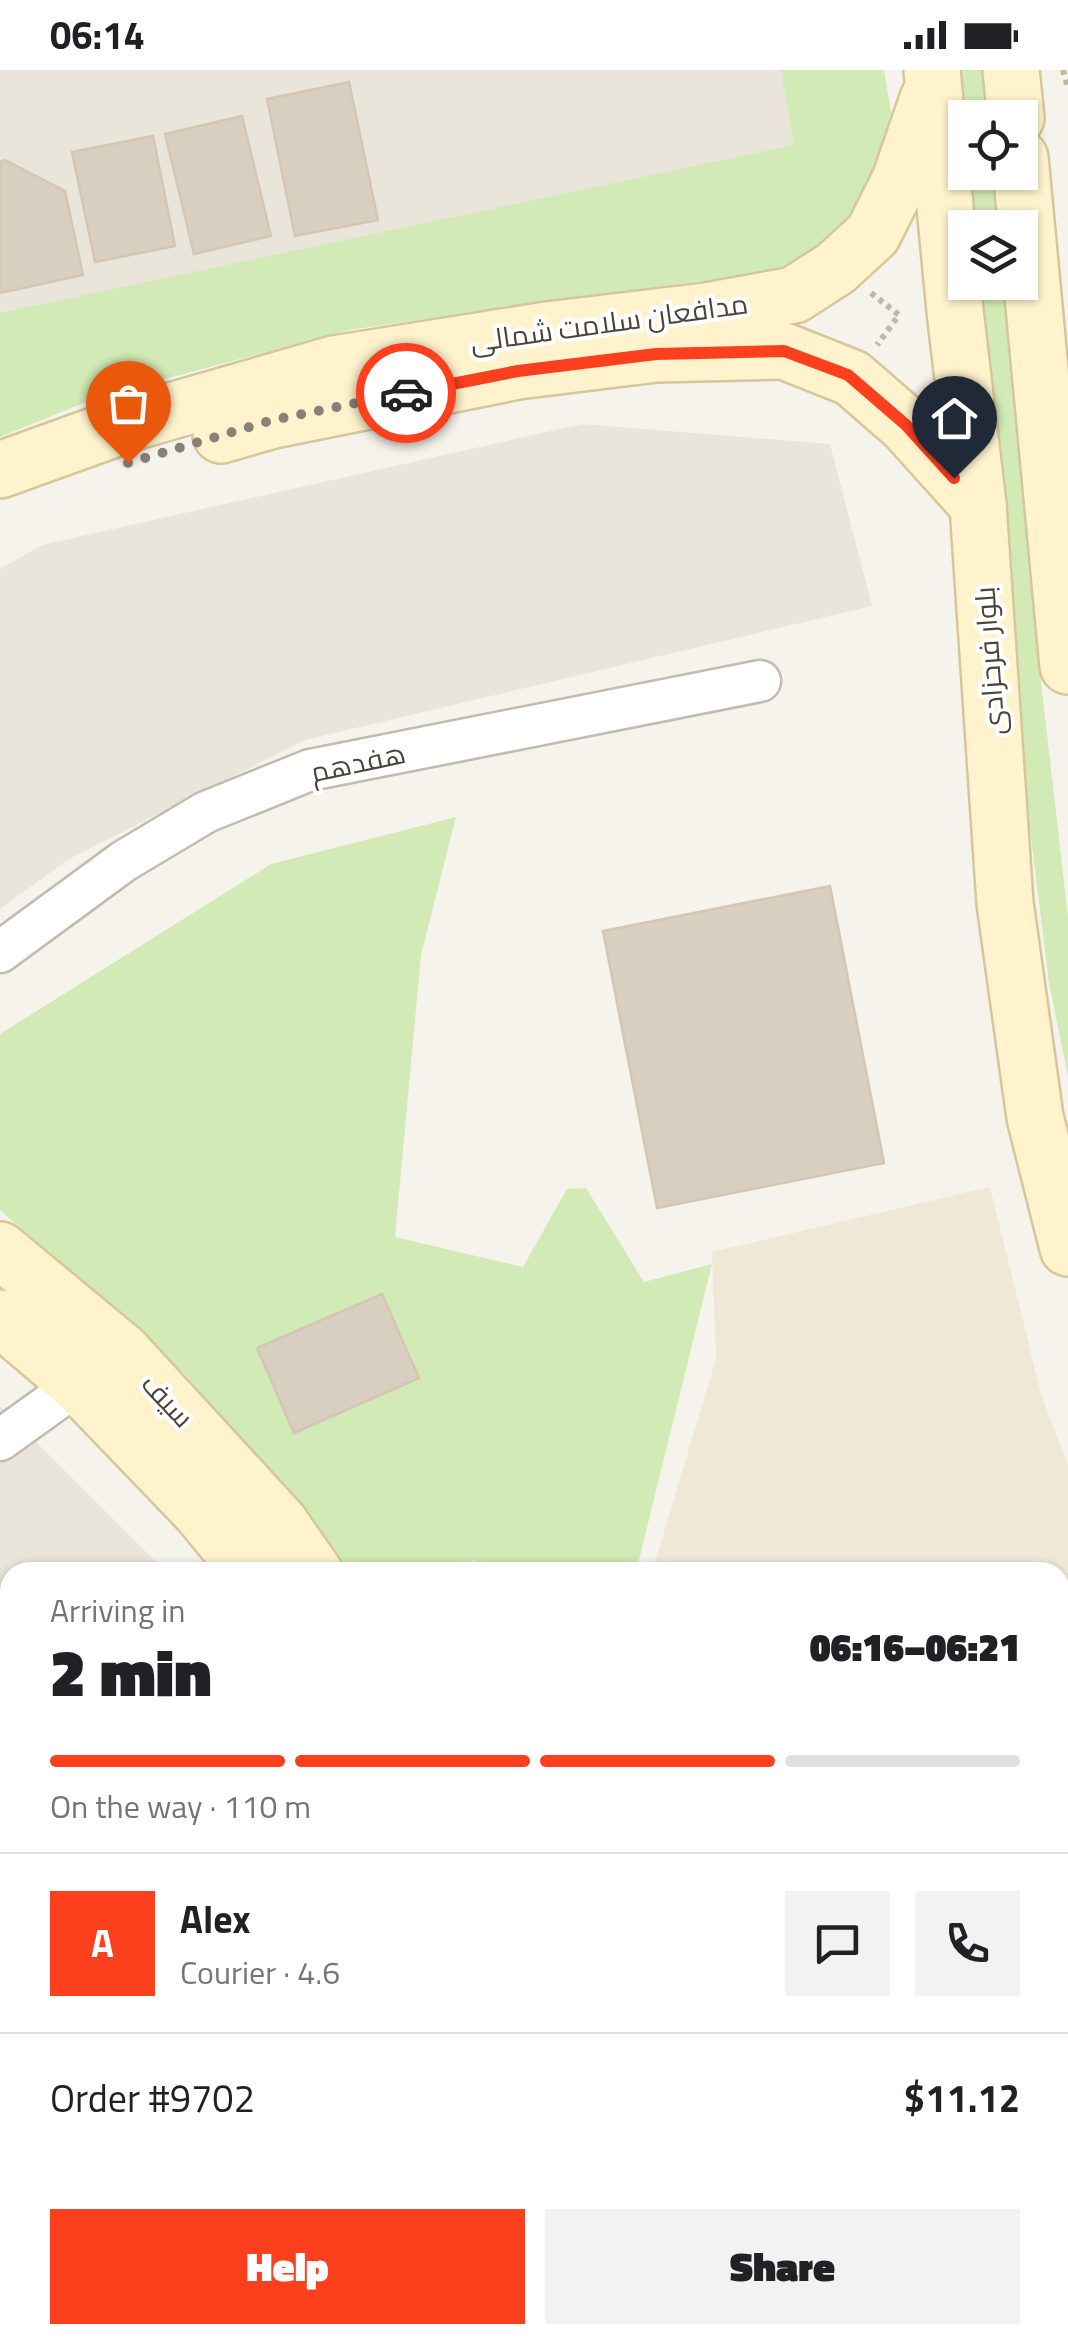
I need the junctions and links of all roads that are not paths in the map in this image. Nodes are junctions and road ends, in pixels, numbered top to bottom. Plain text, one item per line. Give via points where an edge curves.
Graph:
1 (1012, 70) edge
2 (933, 77) edge
3 (1014, 100) edge
4 (1028, 190) edge
5 (1050, 272) edge
6 (0, 470) edge
7 (978, 505) junction
8 (0, 509) edge
9 (1068, 666) edge
10 (760, 681) dead end
11 (0, 952) edge
12 (1068, 1248) edge
13 (0, 1250) edge
14 (0, 1318) edge
15 (123, 1352) junction
16 (78, 1384) junction
17 (0, 1440) edge
18 (242, 1562) edge
19 (307, 1562) edge

1 - 3 street
2 - 6 street, مدافعان سلامت شمالی via 900,180 873,234 794,295 334,364 134,422
2 - 7 street, بلوار فرحزادی
4 - 5 street
5 - 9 street
7 - 8 street, مدافعان سلامت شمالی via 906,425 848,375 784,351 728,350 518,371 273,420
7 - 12 street, بلوار فرحزادی via 1006,904 1036,1117
10 - 11 street, هفدهم via 310,770 206,812 124,860
13 - 15 street, سیف
14 - 16 street, سیف
15 - 16 street
15 - 19 street, سیف via 280,1523
16 - 17 street
16 - 18 street, سیف

